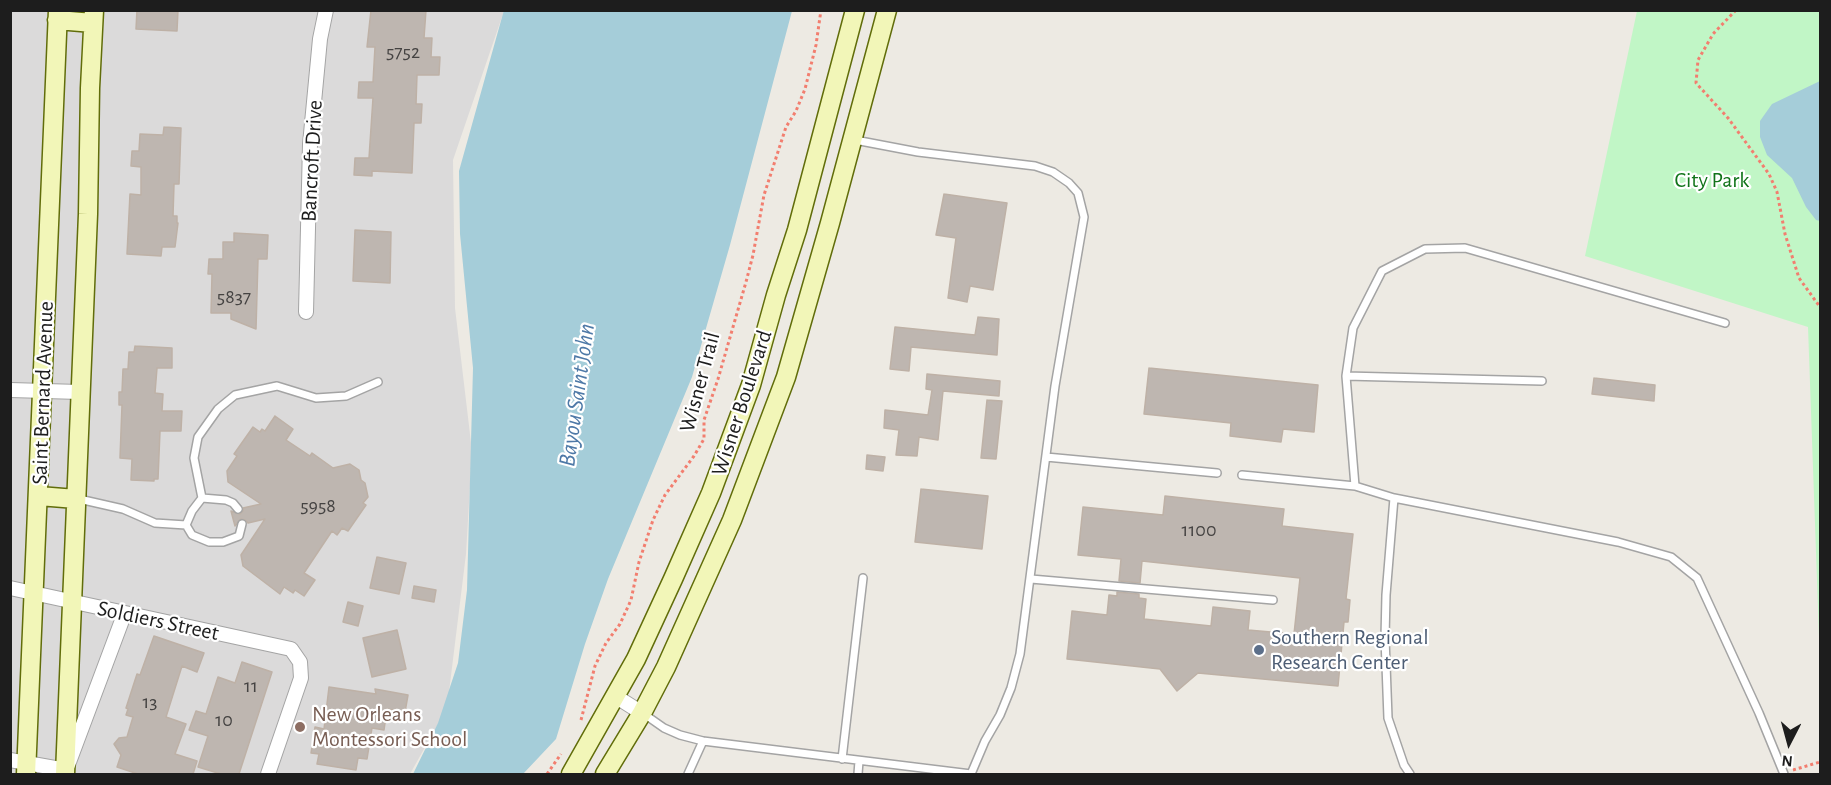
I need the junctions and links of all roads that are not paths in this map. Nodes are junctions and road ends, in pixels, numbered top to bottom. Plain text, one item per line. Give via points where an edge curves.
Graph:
1 (326, 10) edge
2 (855, 10) edge
3 (887, 10) edge
4 (57, 15) edge
5 (94, 17) edge
6 (852, 139) junction
7 (306, 312) dead end
8 (1725, 323) dead end
9 (1346, 376) junction
10 (1542, 381) dead end
11 (378, 382) dead end
12 (10, 390) edge
13 (44, 390) junction
14 (80, 392) junction
15 (1046, 457) junction
16 (1217, 473) dead end
17 (1242, 475) dead end
18 (1355, 486) junction
19 (39, 496) junction
20 (202, 498) junction
21 (1394, 498) junction
22 (76, 499) junction
23 (238, 509) dead end
24 (242, 524) dead end
25 (186, 525) junction
26 (863, 578) dead end
27 (1031, 579) junction
28 (10, 588) edge
29 (35, 594) junction
30 (1273, 600) dead end
31 (73, 602) junction
32 (124, 615) junction
33 (615, 696) junction
34 (642, 712) junction
35 (703, 741) junction
36 (842, 759) junction
37 (859, 761) junction
38 (21, 766) edge
39 (65, 772) edge
40 (268, 774) edge
41 (572, 774) edge
42 (605, 774) edge
43 (688, 774) edge
44 (858, 774) edge
45 (971, 774) edge
46 (1410, 774) edge
47 (1783, 774) edge

1 - 7 street, Bancroft Drive via 310,144
2 - 33 street, Wisner Boulevard via 752,385 711,493
3 - 6 street, Wisner Boulevard
4 - 5 street
4 - 13 street, Saint Bernard Avenue
5 - 14 street, Saint Bernard Avenue
6 - 15 lane via 918,152 1035,166 1053,172 1078,193 1084,217
6 - 34 street, Wisner Boulevard via 782,388 732,520
8 - 9 lane via 1465,248 1425,249 1382,271 1353,327
9 - 10 lane
9 - 18 lane
11 - 20 lane via 346,396 316,398 277,386 235,395 218,409 198,437 194,458
12 - 13 street
13 - 14 street
13 - 19 street, Saint Bernard Avenue
14 - 22 street, Saint Bernard Avenue
15 - 16 lane
15 - 27 lane
17 - 18 lane
18 - 21 lane
19 - 22 street
19 - 29 street, Saint Bernard Avenue
20 - 23 lane via 226,500
20 - 25 lane
21 - 46 lane via 1385,638 1389,718
21 - 47 lane via 1671,556 1697,578
22 - 25 lane via 123,509 154,524
22 - 31 street, Saint Bernard Avenue
24 - 25 lane via 239,536 223,542 192,536
26 - 36 lane
27 - 30 lane
27 - 45 lane via 1011,688
28 - 29 street, Soldiers Street
29 - 31 street, Soldiers Street
29 - 38 street, Saint Bernard Avenue
31 - 32 street, Soldiers Street
31 - 39 street, Saint Bernard Avenue
32 - 39 street
32 - 40 street, Soldiers Street via 291,649 300,662 301,678
33 - 34 street
33 - 41 street, Wisner Boulevard
34 - 35 lane via 664,728
34 - 42 street, Wisner Boulevard
35 - 36 lane
35 - 43 lane
36 - 37 lane
37 - 44 lane
37 - 45 lane
38 - 39 street

